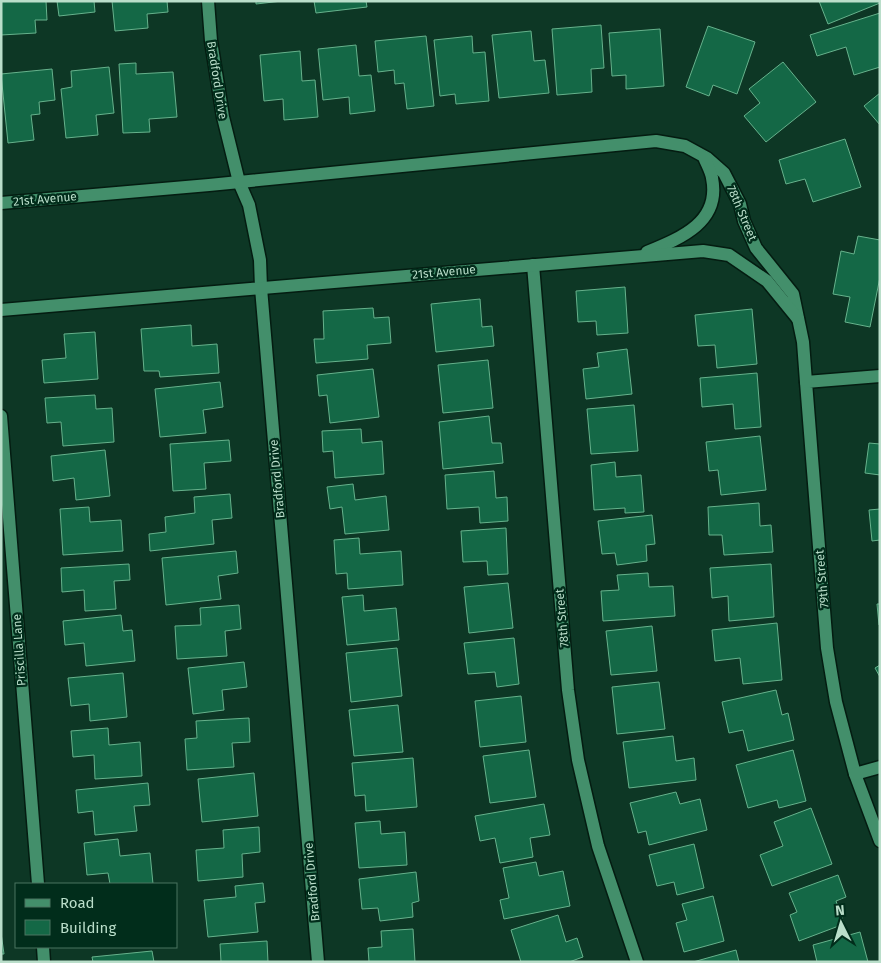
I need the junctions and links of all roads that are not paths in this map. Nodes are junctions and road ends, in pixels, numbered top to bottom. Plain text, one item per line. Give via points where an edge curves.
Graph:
1 (208, 1) edge
2 (626, 144) joint
3 (704, 156) junction
4 (239, 182) junction
5 (1, 203) edge
6 (636, 257) junction
7 (533, 265) junction
8 (261, 288) junction
9 (1, 310) edge
10 (798, 319) junction
11 (880, 376) edge
12 (806, 382) junction
13 (1, 416) edge
14 (880, 767) edge
15 (855, 774) junction
16 (880, 841) edge
17 (38, 883) edge
18 (42, 948) edge
19 (44, 962) edge
20 (318, 962) edge
21 (637, 962) edge

1 - 4 street, Bradford Drive via 210,40 223,117
2 - 3 street, 78th Street via 656,141 685,146
2 - 4 street, 21st Avenue
3 - 6 street via 712,178 713,200 706,218 674,241
3 - 10 street, 78th Street via 724,173 740,204 756,248 792,294
4 - 5 street, 21st Avenue
4 - 8 street, Bradford Drive via 249,205 259,252
6 - 7 street, 21st Avenue
6 - 10 street, 21st Avenue via 703,251 730,255 767,281
7 - 8 street, 21st Avenue
7 - 21 street, 78th Street via 568,690 578,760 598,846
8 - 9 street, 21st Avenue
8 - 20 street, Bradford Drive
10 - 12 street, 21st Avenue
11 - 12 street
12 - 15 street, 79th Street via 827,648 836,702
13 - 17 street, Priscilla Lane
14 - 15 street
15 - 16 street, 79th Street
18 - 19 street

